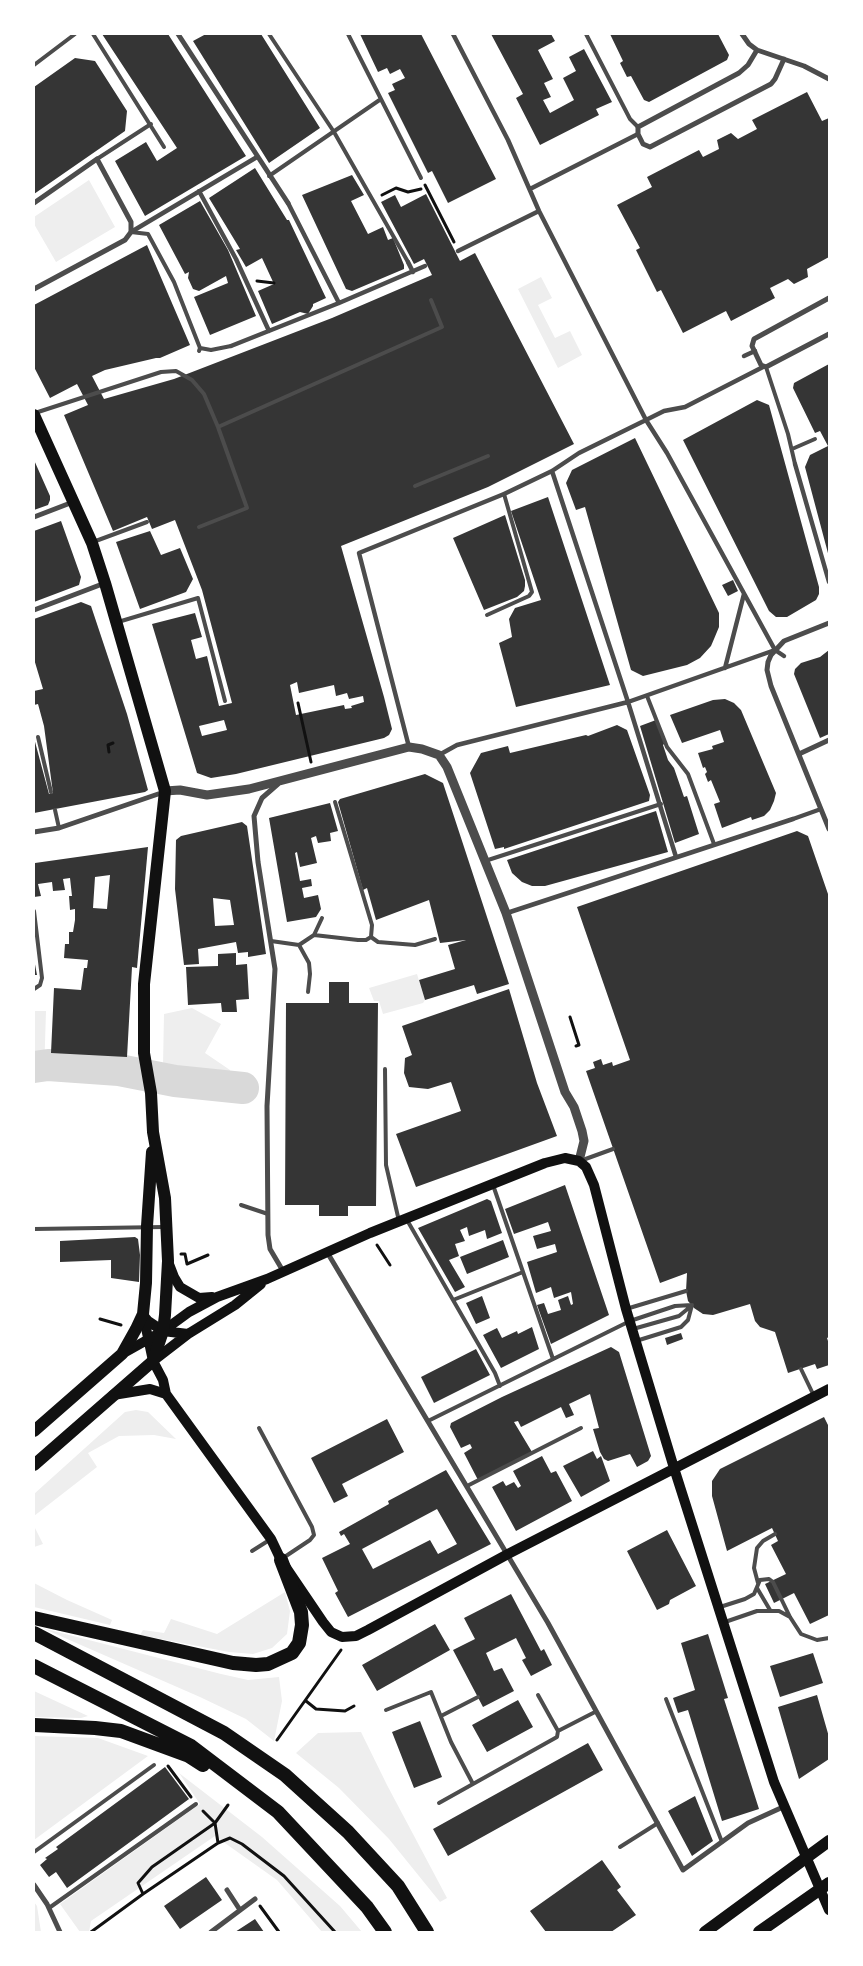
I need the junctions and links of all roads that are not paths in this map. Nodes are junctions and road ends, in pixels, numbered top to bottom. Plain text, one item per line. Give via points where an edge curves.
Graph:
1 (75, 34) edge
2 (93, 34) edge
3 (180, 34) edge
4 (269, 34) edge
5 (348, 34) edge
6 (453, 34) edge
7 (586, 34) edge
8 (742, 34) edge
9 (757, 50) junction
10 (784, 59) junction
11 (34, 64) edge
12 (829, 79) edge
13 (381, 99) junction
14 (151, 124) junction
15 (638, 127) junction
16 (334, 132) junction
17 (638, 134) junction
18 (164, 147) dead end
19 (256, 156) junction
20 (97, 159) junction
21 (269, 176) junction
22 (421, 178) road end
23 (530, 189) junction
24 (199, 191) junction
25 (34, 203) edge
26 (288, 203) joint
27 (539, 211) junction
28 (131, 232) junction
29 (458, 250) road end
30 (408, 262) joint
31 (425, 266) dead end
32 (413, 272) junction
33 (34, 289) edge
34 (829, 298) edge
35 (431, 300) dead end
36 (339, 303) junction
37 (269, 331) junction
38 (829, 334) edge
39 (231, 346) joint
40 (755, 351) junction
41 (744, 356) dead end
42 (764, 367) junction
43 (34, 414) edge
44 (646, 420) junction
45 (218, 427) junction
46 (815, 439) dead end
47 (792, 449) junction
48 (488, 456) dead end
49 (796, 464) joint
50 (552, 470) junction
51 (416, 486) dead end
52 (504, 494) junction
53 (74, 502) junction
54 (34, 517) edge
55 (147, 522) dead end
56 (199, 527) dead end
57 (92, 543) junction
58 (829, 582) edge
59 (105, 583) junction
60 (744, 594) junction
61 (34, 610) edge
62 (487, 615) dead end
63 (118, 622) junction
64 (829, 623) edge
65 (773, 652) junction
66 (784, 656) dead end
67 (725, 668) junction
68 (647, 696) junction
69 (225, 701) dead end
70 (628, 702) junction
71 (38, 737) dead end
72 (829, 740) edge
73 (409, 747) junction
74 (799, 754) junction
75 (439, 755) junction
76 (282, 780) junction
77 (51, 792) dead end
78 (165, 792) junction
79 (335, 802) dead end
80 (661, 804) junction
81 (821, 809) junction
82 (55, 810) dead end
83 (793, 819) joint
84 (59, 828) junction
85 (829, 829) edge
86 (34, 832) edge
87 (714, 844) junction
88 (676, 857) junction
89 (485, 861) junction
90 (34, 911) edge
91 (506, 913) junction
92 (322, 918) dead end
93 (314, 935) junction
94 (371, 937) junction
95 (435, 939) dead end
96 (271, 941) junction
97 (299, 945) junction
98 (34, 989) edge
99 (308, 992) dead end
100 (386, 1069) dead end
101 (153, 1132) junction
102 (613, 1148) dead end
103 (579, 1161) junction
104 (492, 1183) junction
105 (241, 1205) dead end
106 (268, 1214) junction
107 (402, 1220) junction
108 (147, 1226) junction
109 (167, 1226) junction
110 (34, 1229) edge
111 (326, 1251) junction
112 (168, 1261) junction
113 (283, 1272) junction
114 (523, 1272) junction
115 (267, 1279) junction
116 (686, 1292) dead end
117 (217, 1297) junction
118 (453, 1300) junction
119 (692, 1305) junction
120 (626, 1309) junction
121 (143, 1314) junction
122 (631, 1325) junction
123 (163, 1330) junction
124 (188, 1334) junction
125 (148, 1340) junction
126 (636, 1340) junction
127 (122, 1354) junction
128 (553, 1359) junction
129 (153, 1361) junction
130 (801, 1369) dead end
131 (500, 1386) junction
132 (829, 1389) edge
133 (166, 1394) junction
134 (112, 1395) junction
135 (814, 1396) junction
136 (428, 1421) junction
137 (259, 1428) dead end
138 (581, 1428) dead end
139 (34, 1431) edge
140 (60, 1442) junction
141 (34, 1456) edge
142 (34, 1465) edge
143 (674, 1468) junction
144 (467, 1486) junction
145 (775, 1534) dead end
146 (271, 1540) junction
147 (252, 1551) dead end
148 (508, 1554) junction
149 (281, 1560) junction
150 (758, 1585) junction
151 (718, 1608) junction
152 (770, 1610) junction
153 (790, 1617) junction
154 (34, 1618) edge
155 (722, 1623) junction
156 (34, 1633) edge
157 (829, 1638) edge
158 (34, 1666) edge
159 (538, 1695) dead end
160 (478, 1697) dead end
161 (666, 1699) dead end
162 (386, 1710) dead end
163 (596, 1712) junction
164 (441, 1716) junction
165 (34, 1725) edge
166 (558, 1731) junction
167 (154, 1765) road end
168 (473, 1784) junction
169 (439, 1803) dead end
170 (196, 1804) road end
171 (784, 1807) junction
172 (278, 1812) junction
173 (658, 1823) junction
174 (829, 1841) edge
175 (722, 1842) junction
176 (620, 1847) dead end
177 (34, 1852) edge
178 (806, 1858) junction
179 (34, 1885) edge
180 (398, 1886) junction
181 (825, 1886) edge
182 (227, 1890) dead end
183 (255, 1899) road end
184 (49, 1908) junction
185 (240, 1910) junction
186 (829, 1910) edge
187 (60, 1932) edge
188 (211, 1932) edge
189 (385, 1932) edge
190 (427, 1932) edge
191 (438, 1932) edge
192 (705, 1932) edge
193 (759, 1932) edge

1 - 11 lane
2 - 14 lane
3 - 19 street
4 - 16 lane
5 - 13 lane
6 - 23 street
7 - 15 lane via 630,119
8 - 9 street
9 - 10 street
9 - 15 street via 739,73
10 - 12 street
10 - 17 street via 770,84 650,147 643,144
13 - 16 lane
13 - 22 lane
14 - 18 lane
14 - 20 lane
15 - 17 street
16 - 21 lane
16 - 30 lane
17 - 23 street
19 - 21 street
19 - 24 street
20 - 25 street
20 - 28 street via 131,222
21 - 26 street
23 - 27 street
24 - 28 street
24 - 37 street via 236,258
26 - 36 street
27 - 29 street
27 - 44 street
28 - 33 street via 125,240
28 - 39 lane via 148,234 174,282 200,349
30 - 32 street
31 - 32 street
32 - 36 street
34 - 40 street via 754,339 752,346
35 - 45 lane via 442,327
36 - 37 street
37 - 39 street
38 - 42 street
40 - 41 street
40 - 42 street
42 - 44 street via 685,407 664,411
42 - 47 lane
43 - 45 lane via 161,372 176,371 192,380 204,394
43 - 53 main road
44 - 50 street
44 - 60 street
45 - 56 lane via 247,508
46 - 47 lane
47 - 49 lane
48 - 51 lane
49 - 58 street
50 - 52 street
50 - 70 street
52 - 62 lane via 532,592
52 - 73 street via 358,554
53 - 54 street
53 - 57 main road
55 - 57 lane
57 - 59 main road
59 - 61 street
59 - 63 main road
60 - 65 street
60 - 67 street
63 - 69 lane via 198,598
63 - 78 main road
64 - 65 street via 789,638
65 - 66 street
65 - 67 street
65 - 74 street via 768,662 768,678
67 - 68 street
68 - 70 street
68 - 87 lane via 668,746 688,774
70 - 75 street via 457,745
70 - 80 street
71 - 77 lane
72 - 74 street
73 - 75 street
73 - 76 street
74 - 81 street
75 - 89 street via 447,767
76 - 78 street via 207,795 180,790
76 - 96 street via 262,798 254,816
78 - 84 street
78 - 101 main road via 144,984 144,1053
79 - 94 lane via 372,925
80 - 88 street
80 - 89 lane
81 - 83 lane
81 - 85 street
82 - 84 lane
83 - 87 street
84 - 86 street
87 - 88 street
88 - 91 street
89 - 91 street
90 - 98 lane via 42,978
91 - 103 street via 565,1092 582,1131 584,1141
92 - 93 lane
93 - 94 lane via 358,940
93 - 97 lane
94 - 95 lane via 378,942 415,945
96 - 97 lane
96 - 106 street via 275,969 267,1106
97 - 99 lane via 308,963
100 - 107 lane via 386,1165
101 - 108 main road
101 - 109 main road
102 - 103 lane
103 - 104 main road via 572,1158 555,1160
103 - 120 main road via 586,1167 594,1185
104 - 107 main road
104 - 114 lane
105 - 106 lane
106 - 113 street via 270,1249
107 - 111 main road
107 - 118 lane
108 - 109 lane
108 - 110 lane
108 - 121 main road via 148,1260
109 - 112 main road
111 - 113 main road
111 - 136 street
112 - 117 main road via 180,1287 199,1298
112 - 123 main road
113 - 115 main road
114 - 118 lane
114 - 128 lane
115 - 117 main road
115 - 124 main road via 235,1305
116 - 120 lane
117 - 123 main road
118 - 131 lane
119 - 122 lane via 675,1306
119 - 122 lane via 679,1316
119 - 126 lane via 688,1320 681,1327
120 - 122 main road
121 - 123 main road
121 - 125 main road
121 - 127 main road
122 - 126 main road
122 - 128 lane
123 - 124 main road
123 - 125 main road
123 - 129 main road
124 - 129 main road
125 - 127 main road
125 - 129 main road
126 - 143 main road
127 - 139 main road
128 - 131 lane
129 - 133 main road
129 - 134 main road
130 - 135 lane
131 - 136 lane
132 - 135 main road
133 - 134 main road via 150,1389
133 - 146 main road
134 - 140 main road
135 - 143 main road
136 - 144 street
137 - 149 lane via 314,1535
138 - 144 lane
140 - 141 lane
140 - 142 main road
143 - 148 main road
143 - 151 main road
144 - 148 street
145 - 150 lane via 763,1540 757,1548 754,1568
146 - 147 lane
146 - 149 main road
148 - 149 main road via 349,1637 331,1632
148 - 163 street
149 - 154 highway via 301,1612 302,1625 299,1643 292,1653 268,1664 233,1663
150 - 151 lane via 754,1594
150 - 152 lane
150 - 153 lane via 764,1579 773,1582
151 - 155 main road
152 - 153 lane
152 - 155 lane
153 - 157 lane via 801,1634 817,1640
155 - 171 main road
156 - 180 highway via 224,1734 286,1775 348,1832
158 - 172 highway via 191,1746
159 - 166 lane
160 - 164 lane
161 - 175 lane
162 - 164 lane via 431,1692
163 - 166 lane
163 - 173 street
164 - 168 lane
165 - 172 highway via 121,1731 149,1740 189,1756
166 - 168 lane via 556,1737
167 - 177 lane
168 - 169 lane
170 - 184 lane
171 - 175 street via 748,1824
171 - 178 main road
172 - 189 highway via 367,1907
173 - 175 street via 683,1870
173 - 176 lane
174 - 178 main road
178 - 181 main road
178 - 192 main road
179 - 184 street
180 - 190 highway
180 - 191 highway
181 - 186 main road
181 - 193 main road
182 - 185 street
183 - 185 street
184 - 187 street
185 - 188 street

